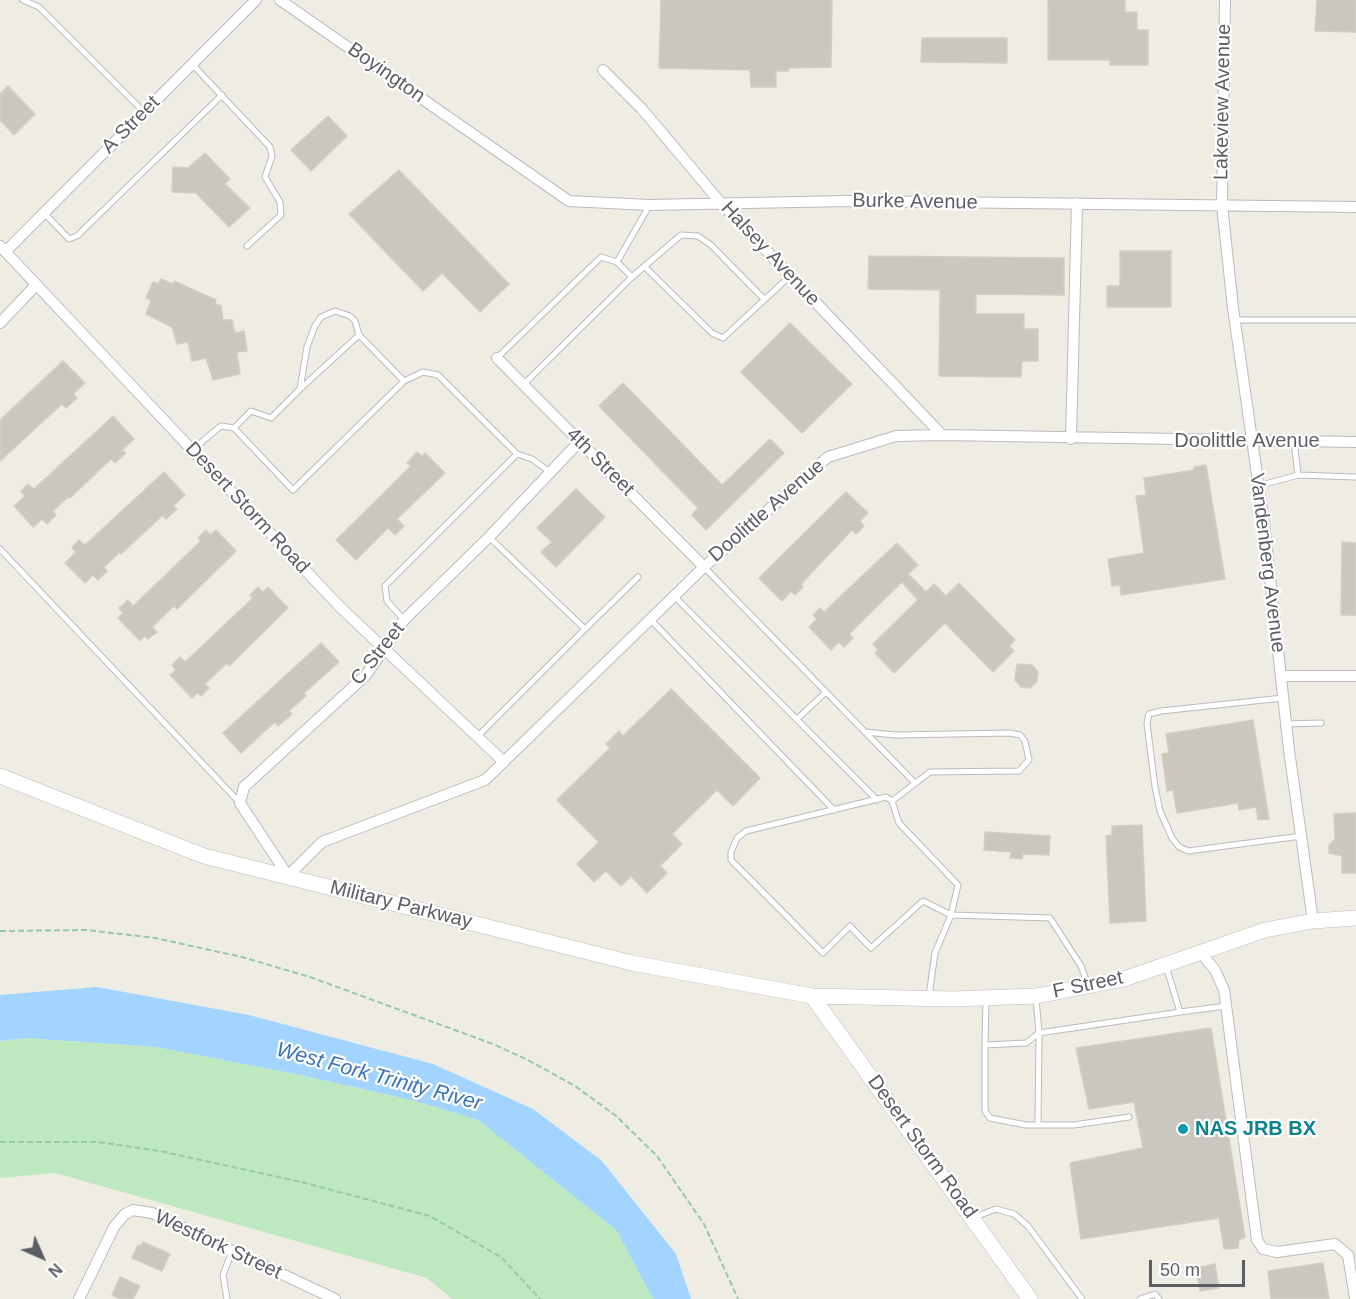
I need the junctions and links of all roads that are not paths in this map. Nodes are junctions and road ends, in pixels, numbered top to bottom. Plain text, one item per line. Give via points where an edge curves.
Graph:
1 (23, 0) edge
2 (256, 0) edge
3 (280, 0) edge
4 (1225, 0) edge
5 (192, 64) junction
6 (603, 70) dead end
7 (222, 95) junction
8 (143, 111) junction
9 (492, 147) joint
10 (720, 202) junction
11 (1077, 203) junction
12 (649, 205) junction
13 (1222, 205) junction
14 (1356, 207) edge
15 (44, 213) junction
16 (247, 246) dead end
17 (3, 248) edge
18 (617, 262) junction
19 (645, 267) junction
20 (790, 276) junction
21 (632, 277) junction
22 (36, 285) junction
23 (764, 299) junction
24 (1234, 320) junction
25 (1356, 320) edge
26 (0, 323) edge
27 (358, 335) junction
28 (497, 358) joint
29 (404, 381) junction
30 (523, 385) junction
31 (300, 389) junction
32 (234, 428) junction
33 (942, 435) junction
34 (1071, 439) junction
35 (580, 441) junction
36 (1251, 441) junction
37 (1294, 441) junction
38 (1356, 442) edge
39 (192, 450) junction
40 (517, 454) junction
41 (550, 472) junction
42 (1298, 475) junction
43 (1356, 477) edge
44 (1258, 486) junction
45 (489, 537) junction
46 (0, 549) edge
47 (704, 567) junction
48 (638, 577) dead end
49 (674, 596) junction
50 (650, 619) junction
51 (404, 620) junction
52 (585, 629) junction
53 (382, 649) junction
54 (1281, 676) junction
55 (1356, 676) edge
56 (826, 692) junction
57 (1284, 698) junction
58 (797, 719) junction
59 (1321, 723) dead end
60 (1286, 724) junction
61 (865, 732) junction
62 (477, 737) junction
63 (504, 762) junction
64 (0, 776) edge
65 (915, 783) junction
66 (877, 800) junction
67 (892, 801) junction
68 (240, 803) junction
69 (834, 810) junction
70 (1301, 836) junction
71 (288, 876) junction
72 (951, 915) junction
73 (1356, 918) edge
74 (1313, 921) junction
75 (1201, 953) junction
76 (1165, 964) junction
77 (1089, 986) junction
78 (812, 996) junction
79 (1036, 996) junction
80 (928, 998) junction
81 (986, 998) junction
82 (1226, 1006) junction
83 (1180, 1012) junction
84 (1039, 1032) junction
85 (986, 1045) junction
86 (1129, 1117) dead end
87 (1038, 1125) junction
88 (973, 1218) junction
89 (232, 1251) junction
90 (1157, 1297) edge
91 (79, 1299) edge
92 (227, 1299) edge
93 (335, 1299) edge
94 (1030, 1299) edge
95 (1082, 1299) edge
96 (1140, 1299) edge
97 (1355, 1299) edge

1 - 8 lane via 39,8
2 - 5 street, A Street
3 - 9 street, Boyington
4 - 13 street, Lakeview Avenue
5 - 7 lane
5 - 8 street, A Street
6 - 10 street, Halsey Avenue via 642,109
7 - 15 lane via 77,236 69,239
7 - 16 lane via 270,147 272,156 265,177 280,202 281,215
8 - 15 street, A Street
9 - 12 street, Burke Avenue via 569,201
10 - 11 street, Burke Avenue
10 - 12 street, Burke Avenue
10 - 20 street, Halsey Avenue
11 - 13 street, Burke Avenue
11 - 34 street
12 - 18 lane
13 - 14 street, Burke Avenue
13 - 24 street, Vandenberg Avenue
15 - 17 street, A Street
17 - 22 street, Desert Storm Road
18 - 21 lane
18 - 28 lane via 601,257
19 - 21 lane
19 - 23 lane via 681,235 698,236
19 - 23 lane via 712,333 723,338
20 - 23 lane
20 - 33 street, Halsey Avenue
21 - 30 lane
22 - 26 street
22 - 39 street, Desert Storm Road
24 - 25 lane
24 - 36 street, Vandenberg Avenue
27 - 29 lane
27 - 31 lane
27 - 31 lane via 359,328 350,316 335,311 321,317 307,347
28 - 30 street, 4th Street
29 - 32 lane via 293,490
29 - 40 lane via 423,372 438,375
30 - 35 street, 4th Street
31 - 32 lane via 271,418 251,411
32 - 39 lane via 221,426
33 - 34 street, Doolittle Avenue
33 - 47 street, Doolittle Avenue via 896,436 828,457
34 - 36 street, Doolittle Avenue
35 - 41 street, C Street
35 - 47 street, 4th Street
36 - 37 street, Doolittle Avenue
36 - 44 street, Vandenberg Avenue
37 - 38 street, Doolittle Avenue
37 - 42 lane
39 - 53 street, Desert Storm Road
40 - 41 lane
40 - 51 lane via 385,586 387,601
41 - 45 street, C Street
42 - 43 lane
42 - 44 lane
44 - 54 street, Vandenberg Avenue
45 - 51 street, C Street
45 - 52 lane
46 - 68 lane
47 - 49 street, Doolittle Avenue
47 - 56 lane
48 - 52 lane
49 - 50 street, Doolittle Avenue
49 - 58 lane
50 - 63 street, Doolittle Avenue
50 - 69 lane
51 - 53 street, C Street
52 - 62 lane
53 - 62 street, Desert Storm Road
53 - 68 street, C Street via 366,675 244,787
54 - 55 street
54 - 57 street, Vandenberg Avenue
56 - 58 lane
56 - 61 lane
57 - 60 street, Vandenberg Avenue
57 - 70 lane via 1149,714 1149,740 1160,811 1179,847 1188,851
58 - 66 lane
59 - 60 lane
60 - 70 street, Vandenberg Avenue
61 - 65 lane
61 - 65 lane via 1010,733 1025,741 1029,760 1019,771 930,772
62 - 63 street, Desert Storm Road
63 - 71 street, Doolittle Avenue via 485,780 322,842
64 - 71 street, Military Parkway via 204,856
65 - 67 lane
66 - 67 lane via 886,797
66 - 69 lane
67 - 72 lane via 899,823 958,885
68 - 71 street
69 - 72 lane via 746,831 734,844 731,860 823,953 850,926 871,948 923,901
70 - 74 street, Vandenberg Avenue
71 - 78 street, Military Parkway via 632,963
72 - 77 lane via 1050,918 1081,966
72 - 80 lane via 935,953
73 - 74 street, F Street
74 - 75 street, F Street via 1265,930
75 - 76 street, F Street
75 - 82 street via 1221,981
76 - 77 street, F Street via 1124,979
76 - 83 lane
77 - 79 street, F Street
78 - 80 street, F Street
78 - 88 street, Desert Storm Road
79 - 81 street, F Street
79 - 84 lane
80 - 81 street, F Street
81 - 85 lane
82 - 83 lane
82 - 97 street via 1257,1240 1263,1249 1277,1252 1335,1244 1348,1255
83 - 84 lane
84 - 85 lane via 1026,1043
84 - 87 lane
85 - 87 lane via 985,1111 990,1118
86 - 87 lane via 1074,1125
88 - 94 street, Desert Storm Road
88 - 95 lane via 996,1209 1014,1214 1028,1226
89 - 91 street, Westfork Street via 152,1213 133,1210 114,1227
89 - 92 lane via 223,1275
89 - 93 street, Westfork Street
90 - 96 lane

